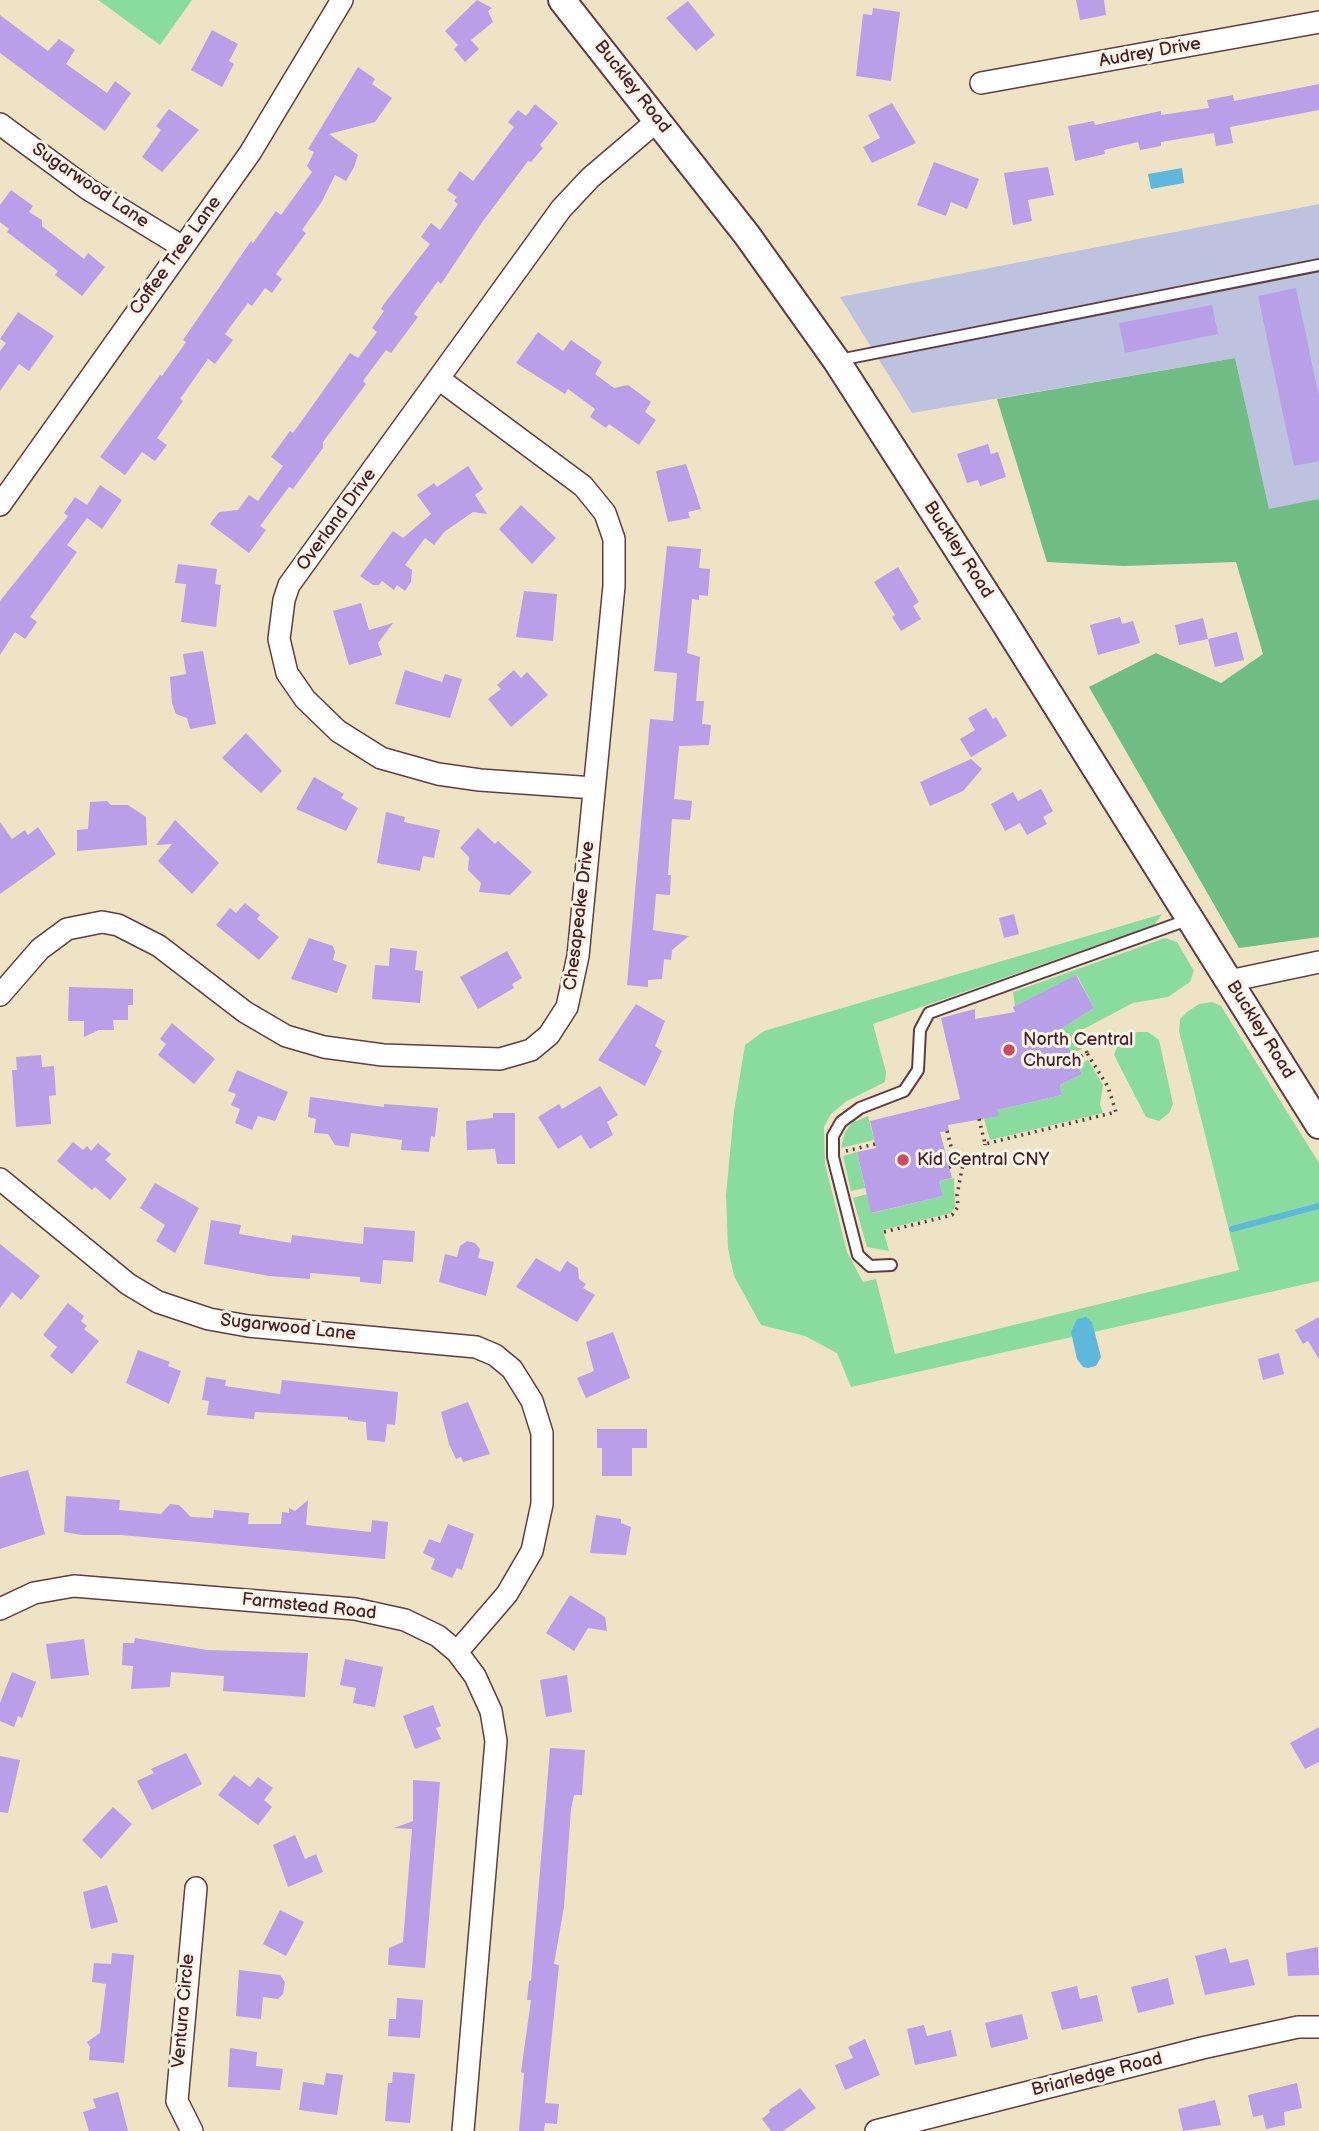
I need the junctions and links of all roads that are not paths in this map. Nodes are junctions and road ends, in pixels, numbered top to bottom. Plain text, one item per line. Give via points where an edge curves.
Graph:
1 (342, 0) edge
2 (562, 0) edge
3 (1319, 22) edge
4 (981, 83) dead end
5 (658, 120) junction
6 (0, 124) edge
7 (181, 246) junction
8 (1319, 265) edge
9 (836, 360) junction
10 (439, 379) junction
11 (0, 505) edge
12 (594, 788) junction
13 (1190, 919) junction
14 (1319, 962) edge
15 (1229, 981) junction
16 (0, 995) edge
17 (1319, 1125) edge
18 (0, 1179) edge
19 (891, 1265) dead end
20 (0, 1609) edge
21 (457, 1652) junction
22 (196, 1888) dead end
23 (1319, 2027) edge
24 (192, 2131) edge
25 (463, 2131) edge
26 (876, 2131) edge

1 - 7 street, Coffee Tree Lane via 250,153
2 - 5 street, Buckley Road
3 - 4 street, Audrey Drive
5 - 9 street, Buckley Road
5 - 10 street, Overland Drive via 561,209
6 - 7 street, Sugarwood Lane via 88,189
7 - 11 street, Coffee Tree Lane
8 - 9 lane
9 - 13 street, Buckley Road
10 - 12 street, Chesapeake Drive via 583,486 605,513 614,539 614,586
10 - 12 street, Overland Drive via 289,586 279,639 287,673 305,699 338,731 381,758 469,779
12 - 16 street, Chesapeake Drive via 578,956 568,1007 549,1035 531,1050 500,1059 383,1055 286,1036 159,946 102,922 67,929 40,949
13 - 15 street, Buckley Road
13 - 19 lane via 929,1013 920,1030 918,1070 904,1091 860,1108 841,1122 833,1136 832,1154 858,1255 870,1266
14 - 15 street
15 - 17 street, Buckley Road
18 - 21 street, Sugarwood Lane via 128,1284 158,1303 248,1326 463,1345 495,1355 512,1369 532,1401 542,1433 542,1504 532,1551 507,1594
20 - 21 street, Farmstead Road via 34,1593 74,1586 355,1609 405,1620 438,1636
21 - 25 street, Farmstead Road via 475,1676 491,1712 496,1741
22 - 24 street, Ventura Circle via 177,2101
23 - 26 street, Briarledge Road via 1298,2027 1202,2048

